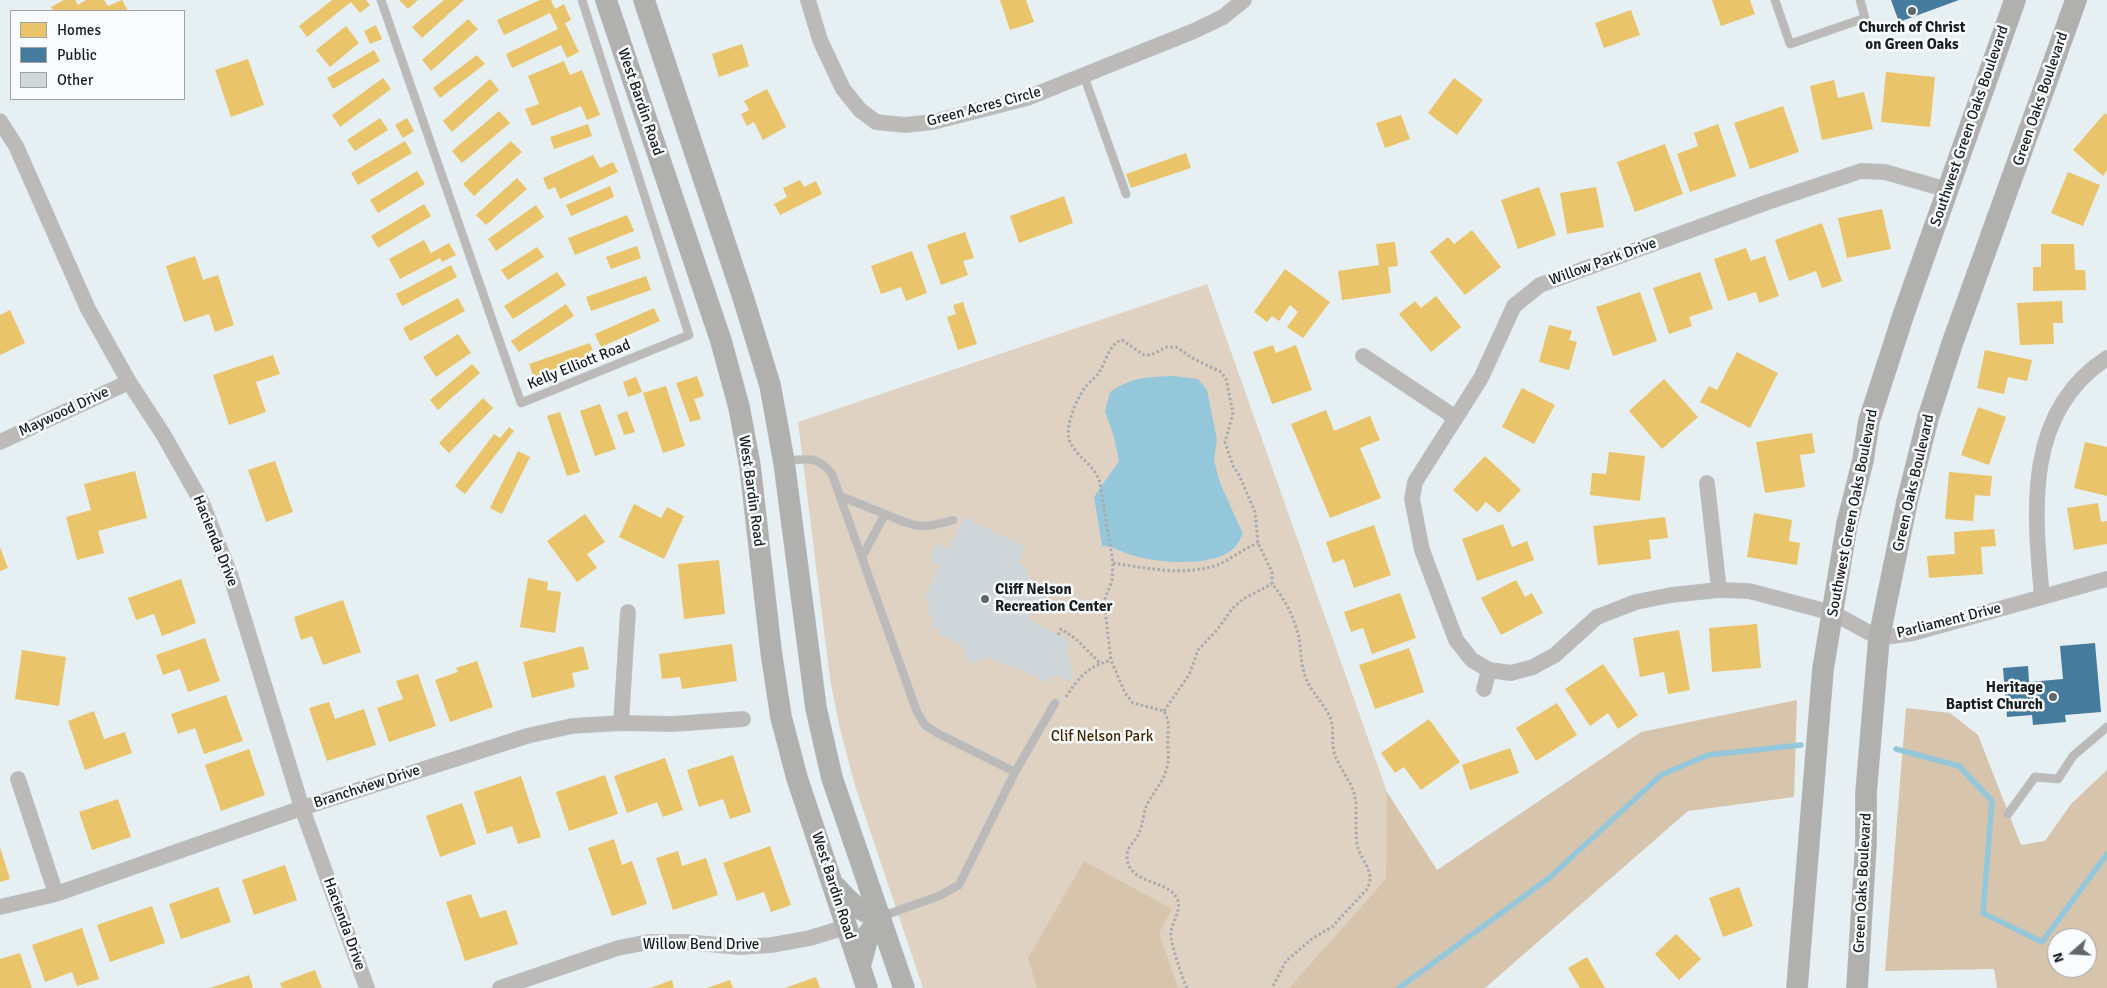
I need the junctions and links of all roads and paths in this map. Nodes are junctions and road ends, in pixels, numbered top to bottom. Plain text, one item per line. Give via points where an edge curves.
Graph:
1 (381, 0) edge
2 (582, 0) edge
3 (606, 0) edge
4 (644, 0) edge
5 (808, 0) edge
6 (1244, 0) edge
7 (1775, 0) edge
8 (1860, 0) edge
9 (2014, 0) edge
10 (2076, 0) edge
11 (1084, 76) junction
12 (0, 121) edge
13 (1948, 190) junction
14 (1126, 194) dead end
15 (1363, 356) dead end
16 (2107, 358) edge
17 (129, 382) junction
18 (1456, 418) junction
19 (0, 442) edge
20 (784, 462) junction
21 (750, 466) junction
22 (1707, 483) dead end
23 (840, 496) junction
24 (885, 514) junction
25 (953, 520) dead end
26 (1258, 542) junction
27 (862, 557) junction
28 (1113, 563) junction
29 (2107, 579) edge
30 (1272, 584) junction
31 (1719, 590) junction
32 (2042, 596) junction
33 (628, 612) dead end
34 (1833, 613) junction
35 (1058, 634) dead end
36 (1879, 638) junction
37 (1111, 660) junction
38 (1100, 663) junction
39 (1489, 670) junction
40 (1484, 689) dead end
41 (1054, 703) joint
42 (1164, 711) junction
43 (743, 719) dead end
44 (621, 723) junction
45 (2107, 728) edge
46 (1014, 772) junction
47 (18, 779) dead end
48 (302, 808) junction
49 (2008, 814) dead end
50 (832, 882) junction
51 (56, 894) junction
52 (0, 907) edge
53 (881, 916) junction
54 (846, 927) junction
55 (860, 966) junction
56 (368, 988) edge
57 (500, 988) edge
58 (867, 988) edge
59 (904, 988) edge
60 (1187, 988) edge
61 (1272, 988) edge
62 (1797, 988) edge
63 (1857, 988) edge

1 - 2 lane, Kelly Elliott Road via 521,403 689,335
3 - 21 street, West Bardin Road via 721,342 739,407
4 - 20 street via 770,385
5 - 11 street, Green Acres Circle via 820,40 843,89 860,110 876,122 905,125 933,122 1027,98
6 - 11 street, Green Acres Circle via 1224,17
7 - 8 lane via 1790,44 1865,18
9 - 13 street, Southwest Green Oaks Boulevard
10 - 36 street, Green Oaks Boulevard via 1928,418
11 - 14 lane
12 - 17 street, Hacienda Drive via 16,146 88,309
13 - 18 street, Willow Park Drive via 1885,172 1861,171 1540,285 1514,306 1481,378
13 - 34 street, Southwest Green Oaks Boulevard via 1869,421 1847,524
15 - 18 street
16 - 32 street via 2088,370 2068,393 2042,449 2035,506
17 - 19 street, Maywood Drive
17 - 48 street, Hacienda Drive via 202,503 231,577
18 - 39 street, Willow Park Drive via 1415,482 1412,500 1422,550 1456,640 1472,660
20 - 21 street
20 - 23 lane via 810,458 823,463 832,474
20 - 53 street via 816,708 832,778
21 - 50 street, West Bardin Road via 781,717 797,778
22 - 31 street
23 - 24 lane
23 - 27 lane
24 - 25 lane via 925,527
24 - 27 lane
26 - 28 path via 1228,560 1195,570 1153,570
26 - 28 path via 1255,512 1225,442 1233,413 1226,379 1220,372 1176,347 1144,355 1122,340 1116,342 1097,376 1086,386 1073,410 1069,426 1069,439 1098,474
26 - 30 path via 1272,572
27 - 46 lane via 917,712 925,725
28 - 37 path via 1112,582 1104,601
29 - 32 street, Parliament Drive
30 - 42 path via 1242,599 1232,608 1198,650 1189,675
30 - 61 path via 1286,604 1298,636 1309,686 1330,716 1338,764 1355,797 1357,844 1370,882 1332,927 1286,961
31 - 34 street, Parliament Drive via 1749,591
31 - 39 street, Parliament Drive via 1672,594 1636,602 1598,617 1555,655 1532,667 1511,673
32 - 36 street, Parliament Drive via 1913,633
33 - 44 street
34 - 36 street, Parliament Drive
34 - 62 street, Southwest Green Oaks Boulevard via 1823,669
35 - 38 path via 1061,630 1068,633
36 - 63 street, Green Oaks Boulevard via 1866,793
37 - 38 path
37 - 42 path via 1125,693 1133,703
38 - 41 path via 1082,674 1064,699
39 - 40 street
41 - 46 lane
42 - 60 path via 1169,721 1167,768 1147,805 1140,831 1127,856 1137,875 1166,888 1178,902 1171,935
43 - 44 street, Branchview Drive via 673,724
44 - 48 street, Branchview Drive via 572,726 527,736
45 - 49 lane via 2074,756 2058,779 2035,777
46 - 53 lane via 959,885 939,896
47 - 51 street
48 - 51 street, Branchview Drive
48 - 56 street, Hacienda Drive
50 - 53 street via 853,906
50 - 54 street, West Bardin Road
51 - 52 street, Branchview Drive
53 - 55 street via 869,933
53 - 59 street
54 - 55 street, West Bardin Road
54 - 57 street, Willow Bend Drive via 772,945 740,947 649,942 618,948
55 - 58 street, West Bardin Road

